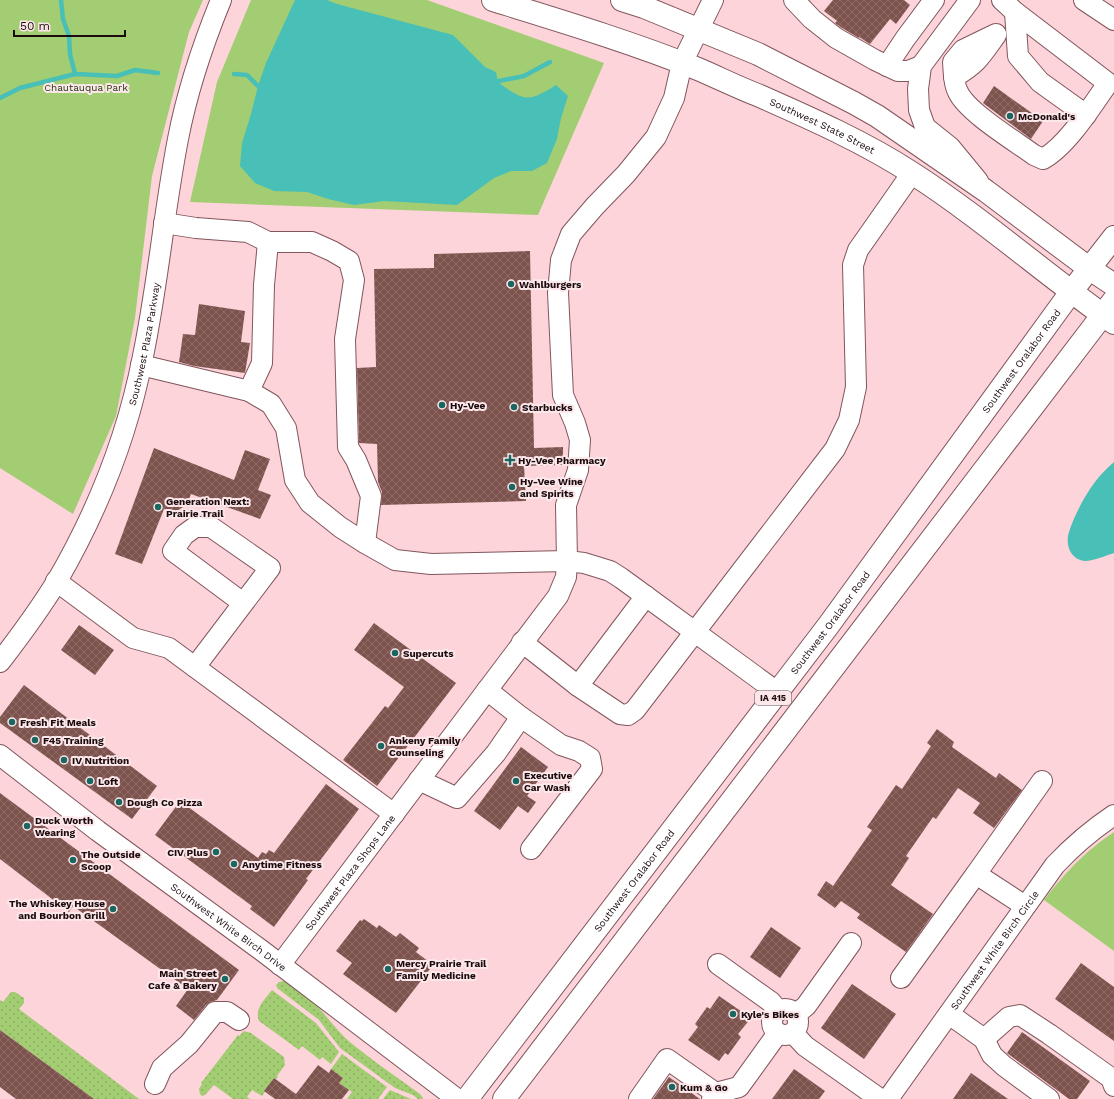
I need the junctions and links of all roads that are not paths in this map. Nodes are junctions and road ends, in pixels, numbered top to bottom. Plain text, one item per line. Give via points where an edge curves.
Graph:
1 (221, 0) edge
2 (493, 0) edge
3 (622, 0) edge
4 (712, 0) edge
5 (794, 0) edge
6 (934, 0) edge
7 (970, 0) edge
8 (1084, 0) edge
9 (1009, 6) edge
10 (1114, 20) edge
11 (698, 29) junction
12 (682, 63) junction
13 (887, 66) junction
14 (921, 66) junction
15 (1086, 115) junction
16 (912, 173) junction
17 (986, 191) junction
18 (164, 223) junction
19 (1114, 237) edge
20 (268, 242) junction
21 (1090, 269) junction
22 (1114, 285) edge
23 (1071, 292) junction
24 (1110, 313) edge
25 (141, 365) junction
26 (249, 391) junction
27 (365, 543) junction
28 (568, 561) junction
29 (56, 581) junction
30 (646, 596) junction
31 (243, 603) junction
32 (695, 632) junction
33 (522, 642) junction
34 (0, 662) edge
35 (195, 667) junction
36 (578, 686) junction
37 (487, 690) junction
38 (777, 692) junction
39 (521, 717) junction
40 (0, 755) edge
41 (419, 780) junction
42 (1042, 780) dead end
43 (394, 814) junction
44 (1114, 815) edge
45 (531, 849) dead end
46 (976, 874) junction
47 (1025, 906) junction
48 (851, 942) dead end
49 (718, 964) dead end
50 (280, 965) junction
51 (901, 978) dead end
52 (949, 1014) junction
53 (239, 1020) dead end
54 (786, 1023) junction
55 (984, 1039) junction
56 (155, 1084) dead end
57 (1114, 1086) edge
58 (718, 1097) edge
59 (457, 1099) edge
60 (467, 1099) edge
61 (504, 1099) edge
62 (639, 1099) edge
63 (880, 1099) edge
64 (888, 1099) edge
65 (1049, 1099) edge

1 - 18 street, Southwest Plaza Parkway via 184,112
2 - 12 main road, Southwest State Street
3 - 11 main road
4 - 11 street, Southwest Plaza Shops Lane
5 - 13 street via 812,19 836,38
6 - 13 street
7 - 14 street
8 - 10 street
9 - 15 street via 1018,56 1040,82
9 - 15 street via 1108,83
9 - 15 street via 1003,24 996,34 963,50 953,62 958,93 976,114 1042,159 1053,154
11 - 12 street, Southwest Plaza Shops Lane
11 - 17 main road via 758,54 854,103
12 - 16 main road, Southwest State Street via 799,113
12 - 28 street, Southwest Plaza Shops Lane via 674,98 656,137 571,234 561,260 558,293 564,395 580,440 578,470 566,505
13 - 14 street via 898,71 908,71
14 - 17 street via 919,110 925,127 950,147
16 - 23 main road, Southwest State Street
16 - 32 street via 858,250 852,265 856,387 849,420 835,449
17 - 21 main road
18 - 20 street via 248,232
18 - 25 street, Southwest Plaza Parkway
19 - 21 main road, Southwest Oralabor Road
20 - 26 street via 262,363
20 - 27 street via 312,242 349,260 354,280 345,339 348,447 371,496
21 - 22 main road
21 - 23 main road, Southwest Oralabor Road / IA 415
23 - 24 main road, Southwest State Street
23 - 38 main road, Southwest Oralabor Road / IA 415 via 828,626
24 - 61 main road, IA 415
25 - 26 street
25 - 29 street, Southwest Plaza Parkway via 121,439 106,480
26 - 27 street via 271,404 286,428 295,480 310,503
27 - 28 street via 396,560 431,564
28 - 30 street via 610,571
28 - 33 street, Southwest Plaza Shops Lane via 566,577 558,596
29 - 34 street, Southwest Plaza Parkway
29 - 35 street via 133,638 170,648
30 - 32 street
30 - 36 street
31 - 31 street via 270,568 211,527 195,527 184,535 173,550
31 - 35 street
32 - 36 street via 635,710 628,715 614,711
32 - 38 street
33 - 36 street
33 - 37 street, Southwest Plaza Shops Lane
35 - 43 street
37 - 39 street
37 - 41 street, Southwest Plaza Shops Lane
38 - 60 main road, Southwest Oralabor Road / IA 415
39 - 41 street via 496,753 457,798
39 - 45 street via 561,745 590,758 592,769
40 - 50 street, Southwest White Birch Drive
41 - 43 street, Southwest Plaza Shops Lane
42 - 46 street
43 - 50 street, Southwest Plaza Shops Lane
44 - 47 street, Southwest White Birch Circle via 1068,851
46 - 47 street
46 - 51 street
47 - 52 street, Southwest White Birch Circle
48 - 54 street via 806,1006
49 - 54 street via 771,1002
50 - 59 street, Southwest White Birch Drive
52 - 55 street
52 - 64 street, Southwest White Birch Circle
53 - 56 street via 227,1012 215,1012 189,1044 162,1068
54 - 58 street via 739,1086
54 - 63 street via 805,1046
55 - 57 street via 1009,1017 1020,1015 1111,1078
55 - 65 street via 992,1055
58 - 62 street via 667,1059

